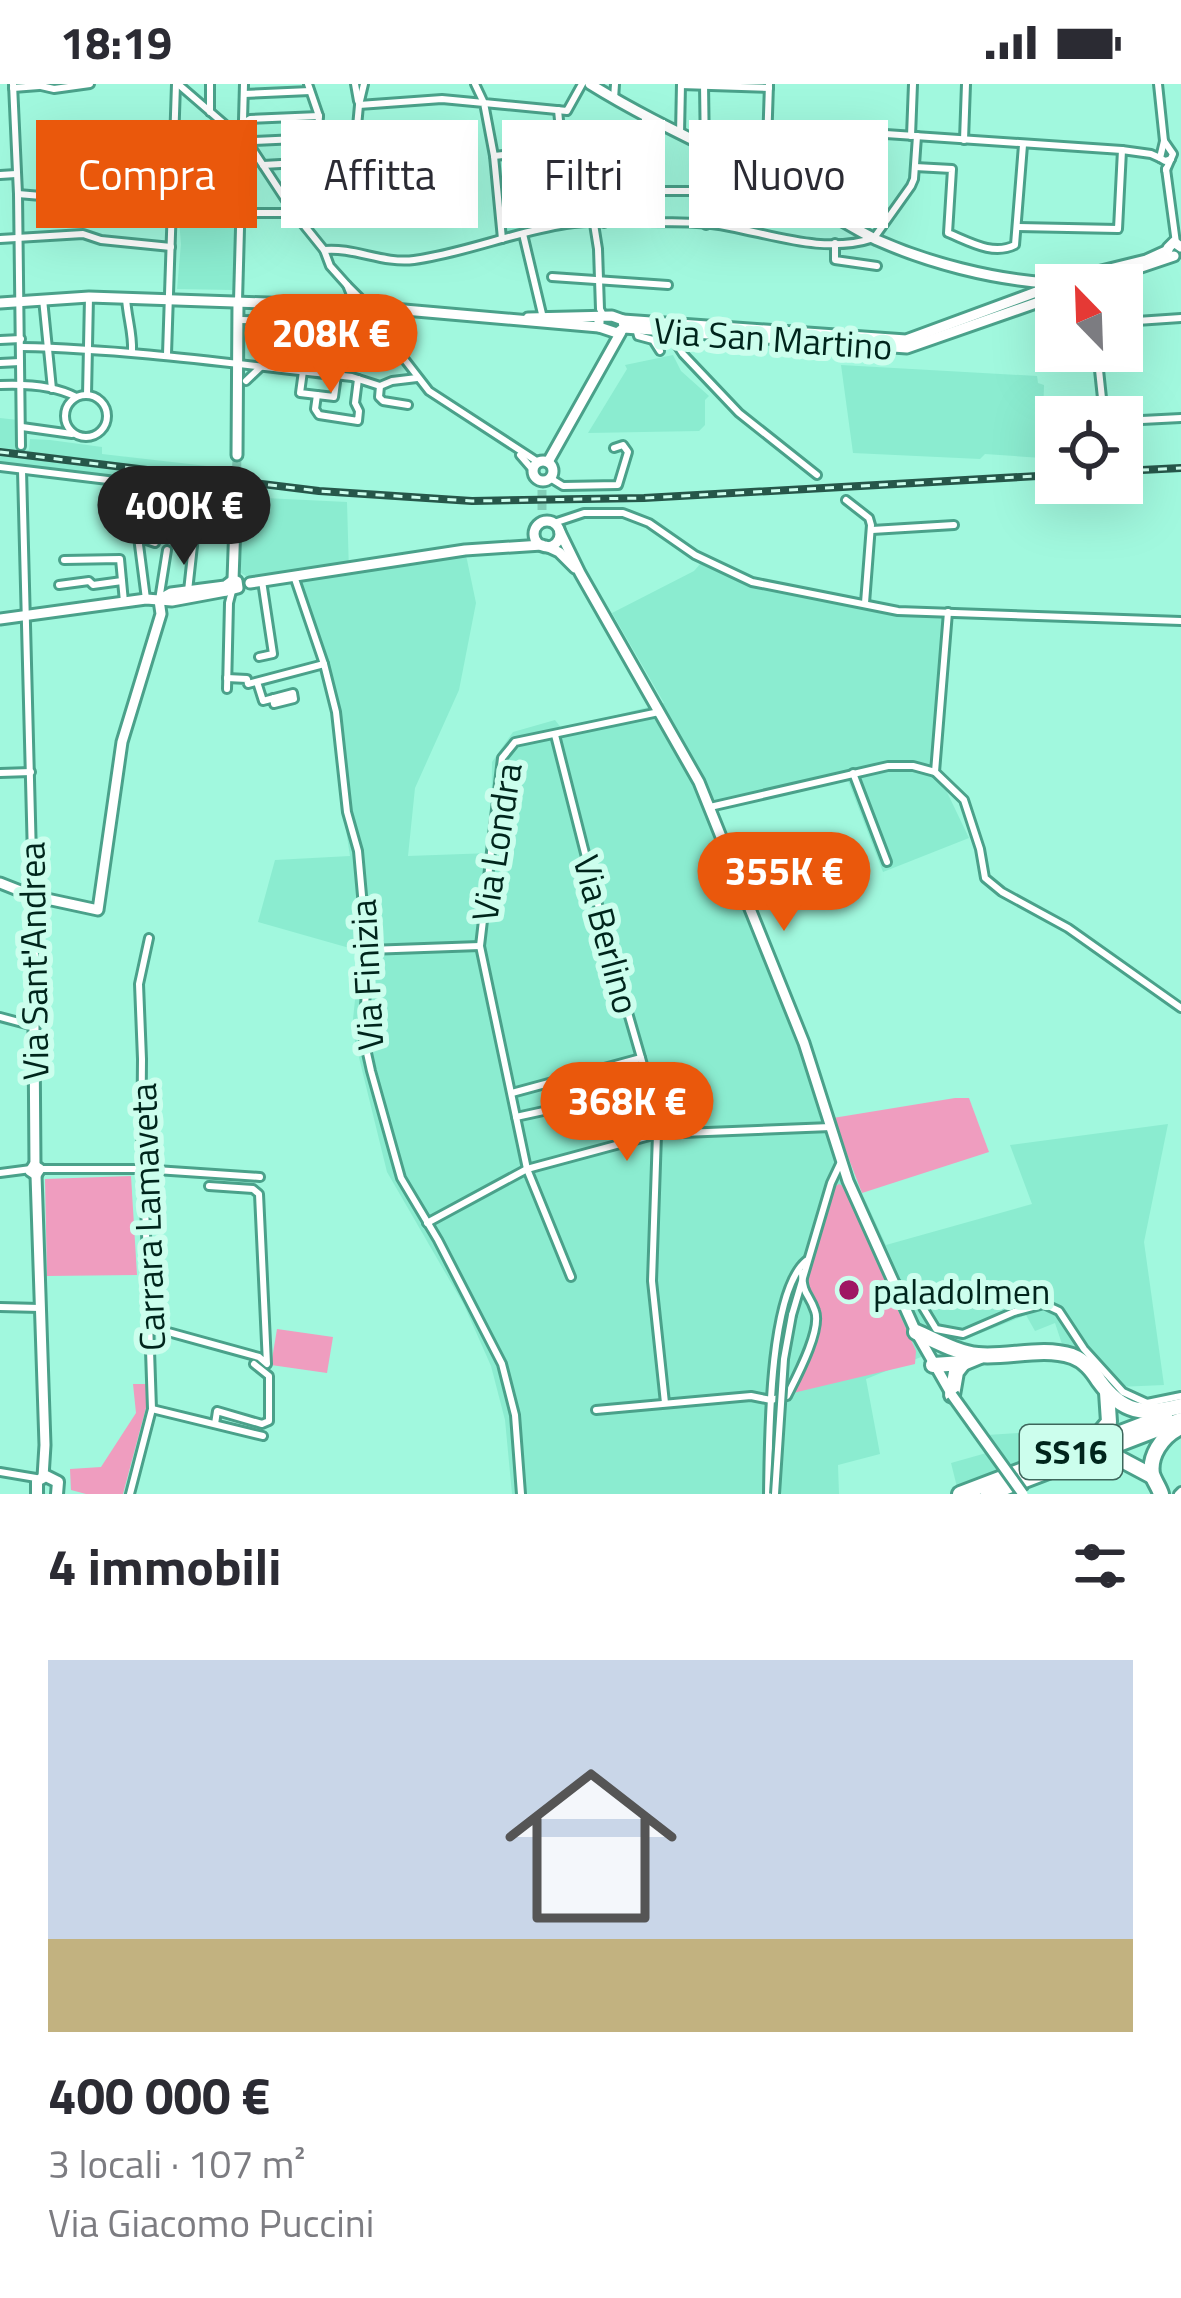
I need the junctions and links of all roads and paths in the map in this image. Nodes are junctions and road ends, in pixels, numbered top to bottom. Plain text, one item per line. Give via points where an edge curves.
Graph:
1 (89, 84) edge
2 (177, 84) edge
3 (210, 84) edge
4 (244, 84) edge
5 (355, 84) edge
6 (364, 84) edge
7 (475, 84) edge
8 (586, 84) edge
9 (615, 84) edge
10 (681, 84) edge
11 (913, 84) edge
12 (966, 84) edge
13 (1158, 84) edge
14 (41, 85) edge
15 (704, 85) edge
16 (13, 86) edge
17 (769, 86) edge
18 (309, 87) edge
19 (244, 94) junction
20 (614, 99) junction
21 (484, 103) junction
22 (358, 105) junction
23 (557, 110) junction
24 (210, 112) junction
25 (319, 116) junction
26 (645, 116) junction
27 (175, 120) edge
28 (219, 120) edge
29 (246, 120) edge
30 (257, 120) edge
31 (319, 120) edge
32 (357, 120) edge
33 (558, 120) edge
34 (645, 120) edge
35 (703, 120) edge
36 (768, 120) edge
37 (680, 134) junction
38 (888, 134) edge
39 (914, 136) junction
40 (689, 139) edge
41 (964, 140) junction
42 (1023, 144) junction
43 (1122, 151) junction
44 (1167, 153) edge
45 (502, 155) edge
46 (257, 156) edge
47 (494, 156) junction
48 (281, 164) edge
49 (263, 165) junction
50 (915, 167) junction
51 (16, 174) junction
52 (0, 175) edge
53 (281, 192) edge
54 (18, 194) junction
55 (36, 196) edge
56 (1018, 227) junction
57 (171, 228) edge
58 (240, 228) edge
59 (307, 228) edge
60 (548, 228) edge
61 (594, 228) edge
62 (734, 228) edge
63 (857, 228) edge
64 (523, 234) junction
65 (17, 237) junction
66 (502, 238) junction
67 (874, 238) junction
68 (0, 239) edge
69 (835, 243) junction
70 (171, 247) junction
71 (1177, 248) edge
72 (324, 250) junction
73 (1135, 264) edge
74 (877, 266) dead end
75 (552, 277) dead end
76 (1016, 278) junction
77 (600, 280) junction
78 (1031, 282) junction
79 (1035, 282) edge
80 (1035, 283) edge
81 (668, 285) dead end
82 (1035, 293) edge
83 (1035, 293) edge
84 (1029, 296) junction
85 (89, 297) junction
86 (126, 298) junction
87 (44, 299) junction
88 (169, 300) junction
89 (20, 301) junction
90 (238, 301) junction
91 (539, 301) junction
92 (301, 302) junction
93 (0, 303) edge
94 (362, 307) junction
95 (560, 315) junction
96 (1181, 318) edge
97 (238, 320) junction
98 (544, 320) junction
99 (1143, 321) edge
100 (602, 323) junction
101 (294, 325) junction
102 (626, 327) junction
103 (668, 331) junction
104 (382, 332) junction
105 (0, 340) edge
106 (21, 343) junction
107 (48, 347) junction
108 (89, 347) junction
109 (132, 351) junction
110 (660, 351) dead end
111 (167, 354) junction
112 (0, 362) edge
113 (21, 362) junction
114 (238, 364) junction
115 (262, 367) junction
116 (303, 371) junction
117 (337, 375) junction
118 (417, 378) junction
119 (358, 379) junction
120 (246, 381) dead end
121 (0, 385) edge
122 (22, 385) junction
123 (380, 386) junction
124 (52, 389) junction
125 (87, 395) junction
126 (317, 395) junction
127 (76, 398) junction
128 (408, 405) dead end
129 (1181, 418) edge
130 (1143, 420) edge
131 (22, 428) junction
132 (76, 434) junction
133 (21, 446) dead end
134 (614, 448) dead end
135 (237, 455) tunnel mouth
136 (0, 467) edge
137 (22, 470) junction
138 (542, 470) junction
139 (817, 475) dead end
140 (236, 494) tunnel mouth
141 (846, 500) dead end
142 (954, 525) dead end
143 (547, 526) junction
144 (872, 530) junction
145 (155, 543) dead end
146 (494, 546) junction
147 (544, 546) junction
148 (167, 550) dead end
149 (64, 560) dead end
150 (580, 573) junction
151 (294, 576) junction
152 (122, 580) junction
153 (262, 581) junction
154 (59, 585) dead end
155 (235, 586) junction
156 (188, 591) junction
157 (146, 599) junction
158 (159, 600) junction
159 (124, 602) junction
160 (865, 603) junction
161 (948, 612) junction
162 (27, 616) junction
163 (0, 619) edge
164 (1181, 621) edge
165 (260, 657) dead end
166 (324, 664) junction
167 (227, 678) junction
168 (257, 682) junction
169 (227, 689) dead end
170 (273, 698) dead end
171 (659, 712) junction
172 (555, 736) junction
173 (31, 772) junction
174 (935, 772) junction
175 (0, 773) edge
176 (853, 773) junction
177 (709, 807) junction
178 (886, 862) dead end
179 (0, 884) edge
180 (33, 896) junction
181 (149, 938) dead end
182 (480, 946) junction
183 (368, 950) junction
184 (1181, 1008) edge
185 (0, 1017) edge
186 (34, 1026) junction
187 (641, 1058) junction
188 (648, 1082) junction
189 (512, 1093) junction
190 (516, 1117) junction
191 (831, 1126) junction
192 (657, 1134) junction
193 (842, 1160) junction
194 (527, 1168) junction
195 (141, 1169) junction
196 (36, 1170) junction
197 (0, 1172) edge
198 (260, 1177) dead end
199 (209, 1186) dead end
200 (427, 1222) junction
201 (806, 1261) junction
202 (802, 1273) junction
203 (571, 1277) dead end
204 (893, 1282) junction
205 (0, 1307) edge
206 (40, 1308) junction
207 (816, 1314) junction
208 (792, 1315) junction
209 (150, 1327) junction
210 (916, 1332) junction
211 (963, 1357) junction
212 (254, 1364) dead end
213 (933, 1365) junction
214 (1107, 1392) junction
215 (952, 1395) junction
216 (1181, 1396) edge
217 (771, 1400) junction
218 (665, 1403) junction
219 (1181, 1408) edge
220 (152, 1409) junction
221 (596, 1410) dead end
222 (1181, 1423) edge
223 (215, 1424) junction
224 (263, 1436) dead end
225 (1065, 1454) junction
226 (0, 1472) edge
227 (14, 1476) junction
228 (24, 1476) junction
229 (1034, 1476) junction
230 (1152, 1476) junction
231 (46, 1482) edge
232 (70, 1494) edge
233 (130, 1494) edge
234 (521, 1494) edge
235 (772, 1494) edge
236 (960, 1494) edge
237 (988, 1494) edge
238 (1023, 1494) edge
239 (1161, 1494) edge

1 - 14 street
2 - 24 street
2 - 27 street
3 - 24 street
4 - 19 street
5 - 22 street
6 - 22 street
7 - 21 street
8 - 20 street
8 - 23 street via 567,111
9 - 20 street
10 - 15 street
10 - 37 street
11 - 39 street
12 - 41 street
13 - 44 street
14 - 16 street
15 - 17 street
15 - 35 street
16 - 51 street
17 - 36 street
18 - 19 street
18 - 25 street
19 - 29 street
20 - 26 street
21 - 22 street
21 - 23 street
21 - 47 street
22 - 32 street
23 - 33 street
24 - 28 street
25 - 30 street
25 - 31 street
26 - 34 street
26 - 37 street
37 - 40 street
38 - 39 street
39 - 41 street
39 - 50 street
41 - 42 street
42 - 43 street
42 - 56 street
43 - 44 street
43 - 56 street via 1118,229
44 - 71 street
45 - 47 street
46 - 49 street
47 - 66 street
48 - 49 street
49 - 53 street
50 - 56 street via 952,170 948,233 1008,249
50 - 67 street via 911,186
51 - 52 street
51 - 54 street
54 - 55 street
54 - 65 street
57 - 70 street
58 - 90 street
59 - 72 street
60 - 64 street
61 - 77 street
62 - 69 street
63 - 67 street
64 - 66 street
64 - 91 street
65 - 68 street
65 - 70 street via 91,235
65 - 89 street
66 - 72 street via 404,261
67 - 69 street
67 - 76 street
69 - 74 street via 835,260
70 - 88 street
71 - 73 street
72 - 94 street
75 - 77 street
76 - 78 street
76 - 79 street
77 - 81 street
77 - 100 street
78 - 80 street
78 - 84 street
82 - 84 street, Via San Martino
83 - 103 street, Via San Martino via 907,347
84 - 102 street, Via San Martino via 906,340
85 - 86 street
85 - 87 street
85 - 108 street
86 - 88 street
86 - 109 street
87 - 89 street
87 - 107 street
88 - 90 street
88 - 111 street
89 - 93 street
89 - 106 street
90 - 92 street
90 - 97 street
91 - 95 street
91 - 98 street
92 - 94 street
92 - 101 street
94 - 98 street
94 - 104 street
95 - 98 street
95 - 100 street
96 - 99 street
97 - 101 street
97 - 114 street
98 - 100 street
100 - 102 street
100 - 138 street via 608,349
101 - 104 street
101 - 115 street
102 - 103 street, Via San Martino
102 - 110 street
102 - 138 street
103 - 139 street via 739,413
104 - 118 street
105 - 106 street
106 - 107 street
106 - 113 street
107 - 108 street
107 - 124 street
108 - 109 street
108 - 125 street
109 - 111 street
111 - 114 street
112 - 113 street
113 - 122 street
114 - 115 street
114 - 135 street
115 - 116 street
115 - 120 street
116 - 117 street
116 - 126 street via 300,393
117 - 119 street
117 - 126 street via 334,397
118 - 123 street
118 - 138 street
119 - 123 street
119 - 126 street via 358,421 319,415
121 - 122 street
122 - 124 street
122 - 131 street
123 - 128 street via 383,401
124 - 127 street
125 - 127 street
125 - 132 street via 101,401 106,422 97,434
127 - 132 street via 65,412
129 - 130 street
131 - 132 street
131 - 133 street
134 - 138 street via 628,452 618,484 563,486
136 - 137 street
137 - 156 street via 200,490
137 - 162 street, Via Sant'Andrea
140 - 155 street
141 - 144 street
142 - 144 street
143 - 146 street
143 - 147 street via 537,541
143 - 147 street via 556,542
143 - 150 street
143 - 160 street via 584,513 623,513 752,582
144 - 160 street
145 - 157 street via 138,537
146 - 147 street
146 - 151 street
147 - 150 street
148 - 158 street
149 - 152 street via 119,559
150 - 171 street
151 - 153 street
151 - 166 street, Via Finizia
152 - 154 street
152 - 159 street
153 - 155 street
153 - 165 street via 273,654
155 - 156 street
155 - 158 street
155 - 167 street
156 - 158 street
157 - 158 street
157 - 159 street
158 - 180 street via 122,742 98,910
159 - 162 street
160 - 161 street
161 - 164 street
161 - 174 street
162 - 163 street
162 - 173 street, Via Sant'Andrea
166 - 168 street
166 - 183 street, Via Finizia
167 - 168 street
167 - 169 street
168 - 170 street via 262,701
171 - 172 street, Via Londra
171 - 177 street
172 - 182 street, Via Londra via 515,742 502,758
172 - 187 street, Via Berlino
173 - 175 street
173 - 180 street, Via Sant'Andrea
174 - 176 street via 888,766
174 - 184 street via 964,800 985,878
176 - 177 street
176 - 178 street
177 - 191 street
179 - 180 street
180 - 186 street, Via Sant'Andrea
181 - 195 street, Carrara Lamaveta via 139,984
182 - 183 street
182 - 189 street, Via Londra
183 - 200 street, Via Finizia via 363,1035 401,1178
185 - 186 street
186 - 196 street, Via Sant'Andrea
187 - 188 street, Via Berlino
187 - 189 street
188 - 190 street
188 - 192 street, Via Berlino
189 - 190 street, Via Londra
190 - 194 street, Via Londra
191 - 192 street
191 - 193 street
192 - 194 street
192 - 218 street, Via Berlino via 652,1281
193 - 201 street
193 - 204 street
194 - 200 street
194 - 203 street, Via Londra
195 - 196 street
195 - 198 street
195 - 209 street, Carrara Lamaveta
196 - 197 street
196 - 206 street, Via Sant'Andrea
199 - 209 street via 259,1194 267,1364
200 - 234 street, Via Finizia via 502,1364
201 - 202 street
201 - 217 street via 791,1280
202 - 207 street
202 - 208 street
204 - 210 street
204 - 216 street via 916,1296 935,1329 963,1334 1044,1304 1059,1311 1123,1392 1147,1403
205 - 206 street
206 - 231 street, Via Sant'Andrea
207 - 208 street via 807,1305
207 - 217 street via 790,1391
208 - 235 street, bridge
209 - 220 street, Carrara Lamaveta
210 - 211 highway
210 - 213 street
211 - 213 highway
211 - 214 highway via 1068,1354
211 - 215 highway
212 - 223 street via 269,1376 269,1421 217,1411
213 - 215 street
214 - 219 highway via 1129,1410
214 - 225 highway via 1109,1422
215 - 238 street, bridge
217 - 218 street
217 - 235 street
218 - 221 street
219 - 225 highway, SS16
220 - 223 street
220 - 233 street, Carrara Lamaveta
222 - 229 highway, SS16
222 - 230 highway via 1153,1457
223 - 224 street
225 - 236 highway, SS16
226 - 227 street
227 - 228 street
227 - 231 street
228 - 231 street
228 - 231 street
229 - 230 highway via 1102,1459
229 - 237 highway, SS16
230 - 239 highway
231 - 232 main road

